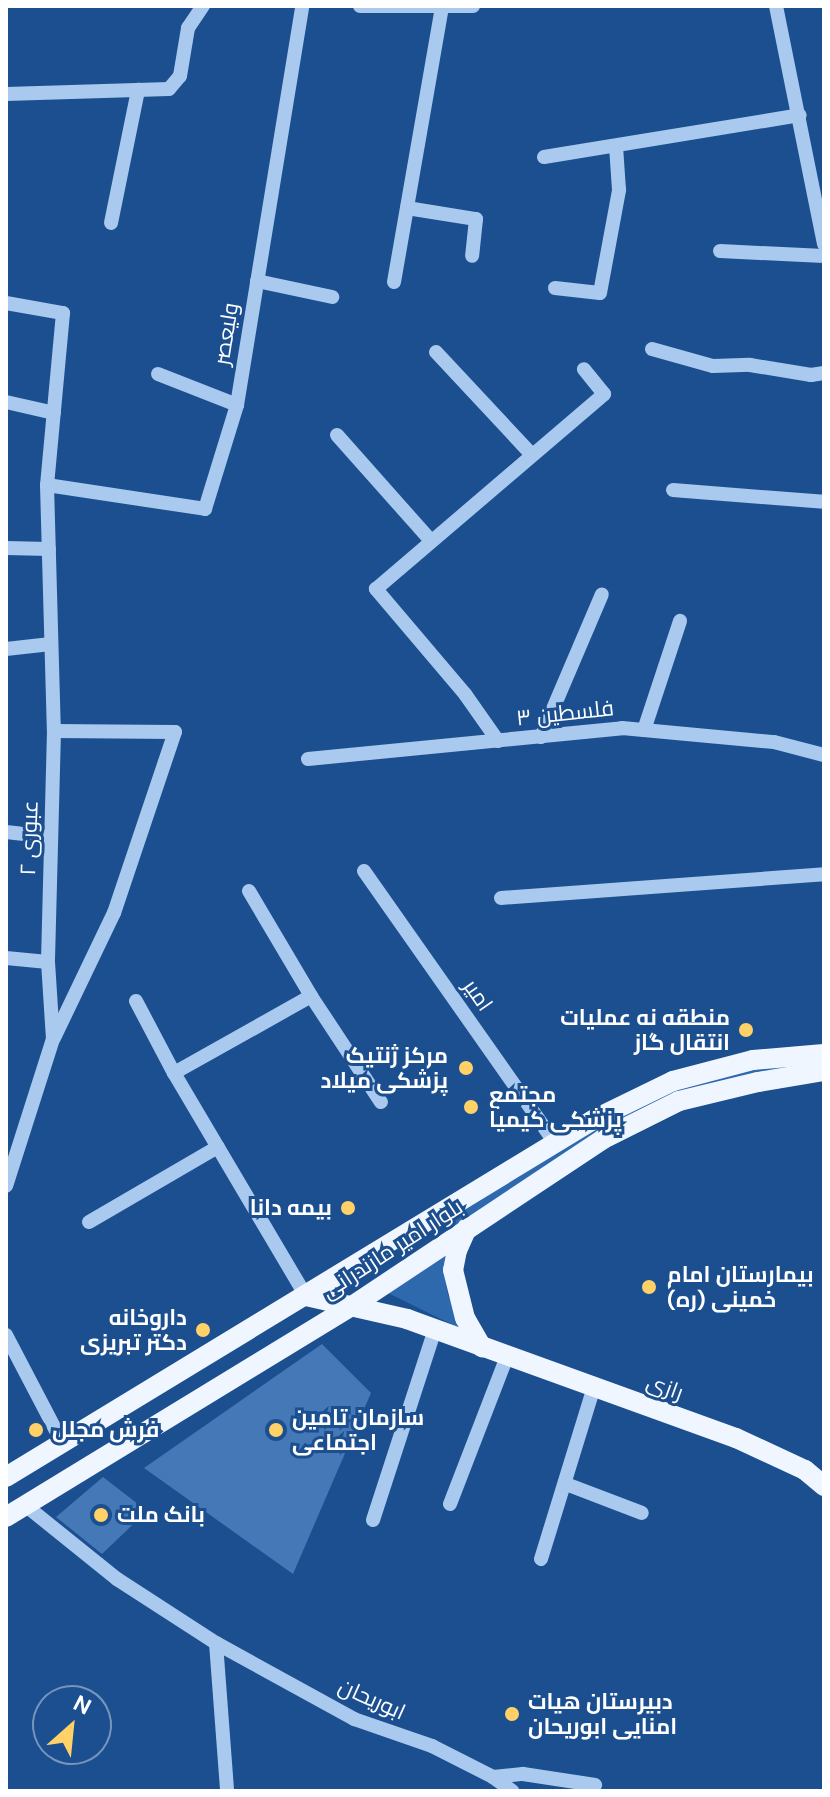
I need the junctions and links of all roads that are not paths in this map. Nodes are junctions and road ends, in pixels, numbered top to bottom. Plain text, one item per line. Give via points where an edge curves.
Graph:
1 (203, 6) edge
2 (302, 6) edge
3 (360, 6) edge
4 (473, 6) edge
5 (776, 6) edge
6 (442, 7) edge
7 (138, 90) junction
8 (6, 94) edge
9 (800, 115) junction
10 (616, 146) junction
11 (544, 157) dead end
12 (819, 188) edge
13 (407, 208) junction
14 (111, 223) dead end
15 (824, 244) edge
16 (720, 251) dead end
17 (472, 256) dead end
18 (824, 256) edge
19 (257, 281) junction
20 (394, 282) dead end
21 (555, 288) dead end
22 (332, 297) dead end
23 (6, 303) edge
24 (652, 349) dead end
25 (436, 352) dead end
26 (584, 369) dead end
27 (824, 373) edge
28 (158, 374) dead end
29 (6, 402) edge
30 (237, 405) junction
31 (54, 413) junction
32 (337, 435) dead end
33 (532, 455) junction
34 (47, 485) junction
35 (673, 490) dead end
36 (824, 502) edge
37 (431, 541) junction
38 (6, 548) edge
39 (49, 549) junction
40 (602, 594) dead end
41 (680, 621) dead end
42 (51, 644) junction
43 (6, 649) edge
44 (644, 730) junction
45 (54, 731) junction
46 (541, 737) junction
47 (498, 741) junction
48 (824, 755) edge
49 (308, 759) dead end
50 (6, 832) edge
51 (51, 837) junction
52 (364, 871) dead end
53 (824, 874) edge
54 (249, 891) dead end
55 (501, 898) dead end
56 (6, 958) edge
57 (48, 962) junction
58 (311, 996) junction
59 (136, 1001) dead end
60 (53, 1039) junction
61 (824, 1054) edge
62 (824, 1071) edge
63 (174, 1073) junction
64 (381, 1102) dead end
65 (555, 1143) junction
66 (218, 1147) junction
67 (6, 1186) edge
68 (89, 1222) dead end
69 (467, 1228) junction
70 (306, 1296) junction
71 (352, 1306) junction
72 (435, 1329) junction
73 (6, 1335) edge
74 (482, 1347) junction
75 (507, 1356) junction
76 (594, 1387) junction
77 (62, 1442) junction
78 (6, 1477) edge
79 (566, 1484) junction
80 (824, 1486) edge
81 (450, 1504) dead end
82 (25, 1505) junction
83 (642, 1513) dead end
84 (6, 1517) edge
85 (373, 1520) dead end
86 (541, 1559) dead end
87 (216, 1643) junction
88 (493, 1777) junction
89 (595, 1785) dead end
90 (227, 1791) edge
91 (512, 1791) edge

1 - 7 street via 188,28 180,76 169,89
2 - 19 street, ولیعصر
3 - 6 street
4 - 6 street
5 - 9 street
6 - 13 street
7 - 8 street
7 - 14 street
9 - 10 street
9 - 12 street
10 - 11 street
10 - 21 street via 619,190 600,293
12 - 15 street
13 - 17 street via 476,219
13 - 20 street
16 - 18 street
19 - 22 street
19 - 30 street, ولیعصر
23 - 31 street, عبوری ۲ via 63,313
24 - 27 street via 713,366
25 - 33 street
26 - 33 street via 604,394
28 - 30 street
29 - 31 street
30 - 34 street, ولیعصر via 205,509
31 - 34 street, عبوری ۲
32 - 37 street
33 - 37 street
34 - 39 street, عبوری ۲
35 - 36 street
37 - 47 street via 376,589
38 - 39 street
39 - 42 street, عبوری ۲
40 - 46 street
41 - 44 street
42 - 43 street
42 - 45 street, عبوری ۲
44 - 46 street, فلسطین ۳
44 - 48 street, فلسطین ۳ via 774,742
45 - 51 street, عبوری ۲
45 - 60 street via 175,732 114,913
46 - 47 street, فلسطین ۳
47 - 49 street, فلسطین ۳
50 - 51 street
51 - 57 street, عبوری ۲
52 - 65 street, امیر
53 - 55 street
54 - 58 street
56 - 57 street
57 - 60 street, عبوری ۲
58 - 63 street
58 - 64 street
59 - 63 street
60 - 67 street, عبوری ۲
61 - 65 main road, بلوار امیر مازندرانی via 753,1060 673,1081
62 - 69 main road, بلوار امیر مازندرانی via 679,1101 603,1139
63 - 66 street
65 - 70 main road, بلوار امیر مازندرانی
66 - 68 street
66 - 70 street
69 - 71 main road, بلوار امیر مازندرانی
69 - 74 main road via 453,1270 465,1318
70 - 71 main road, رازی
70 - 77 main road, بلوار امیر مازندرانی
71 - 72 main road, رازی
71 - 82 main road, بلوار امیر مازندرانی
72 - 74 main road, رازی
72 - 85 street
73 - 77 street
74 - 75 main road, رازی
75 - 76 main road, رازی
75 - 81 street
76 - 79 street
76 - 80 main road, رازی via 736,1438 805,1470
77 - 78 main road, بلوار امیر مازندرانی
79 - 83 street
79 - 86 street
82 - 84 main road, بلوار امیر مازندرانی
82 - 87 street, ابوریحان via 117,1579
87 - 88 street, ابوریحان via 354,1719 432,1746
87 - 90 street
88 - 89 street via 523,1774
88 - 91 street, ابوریحان

